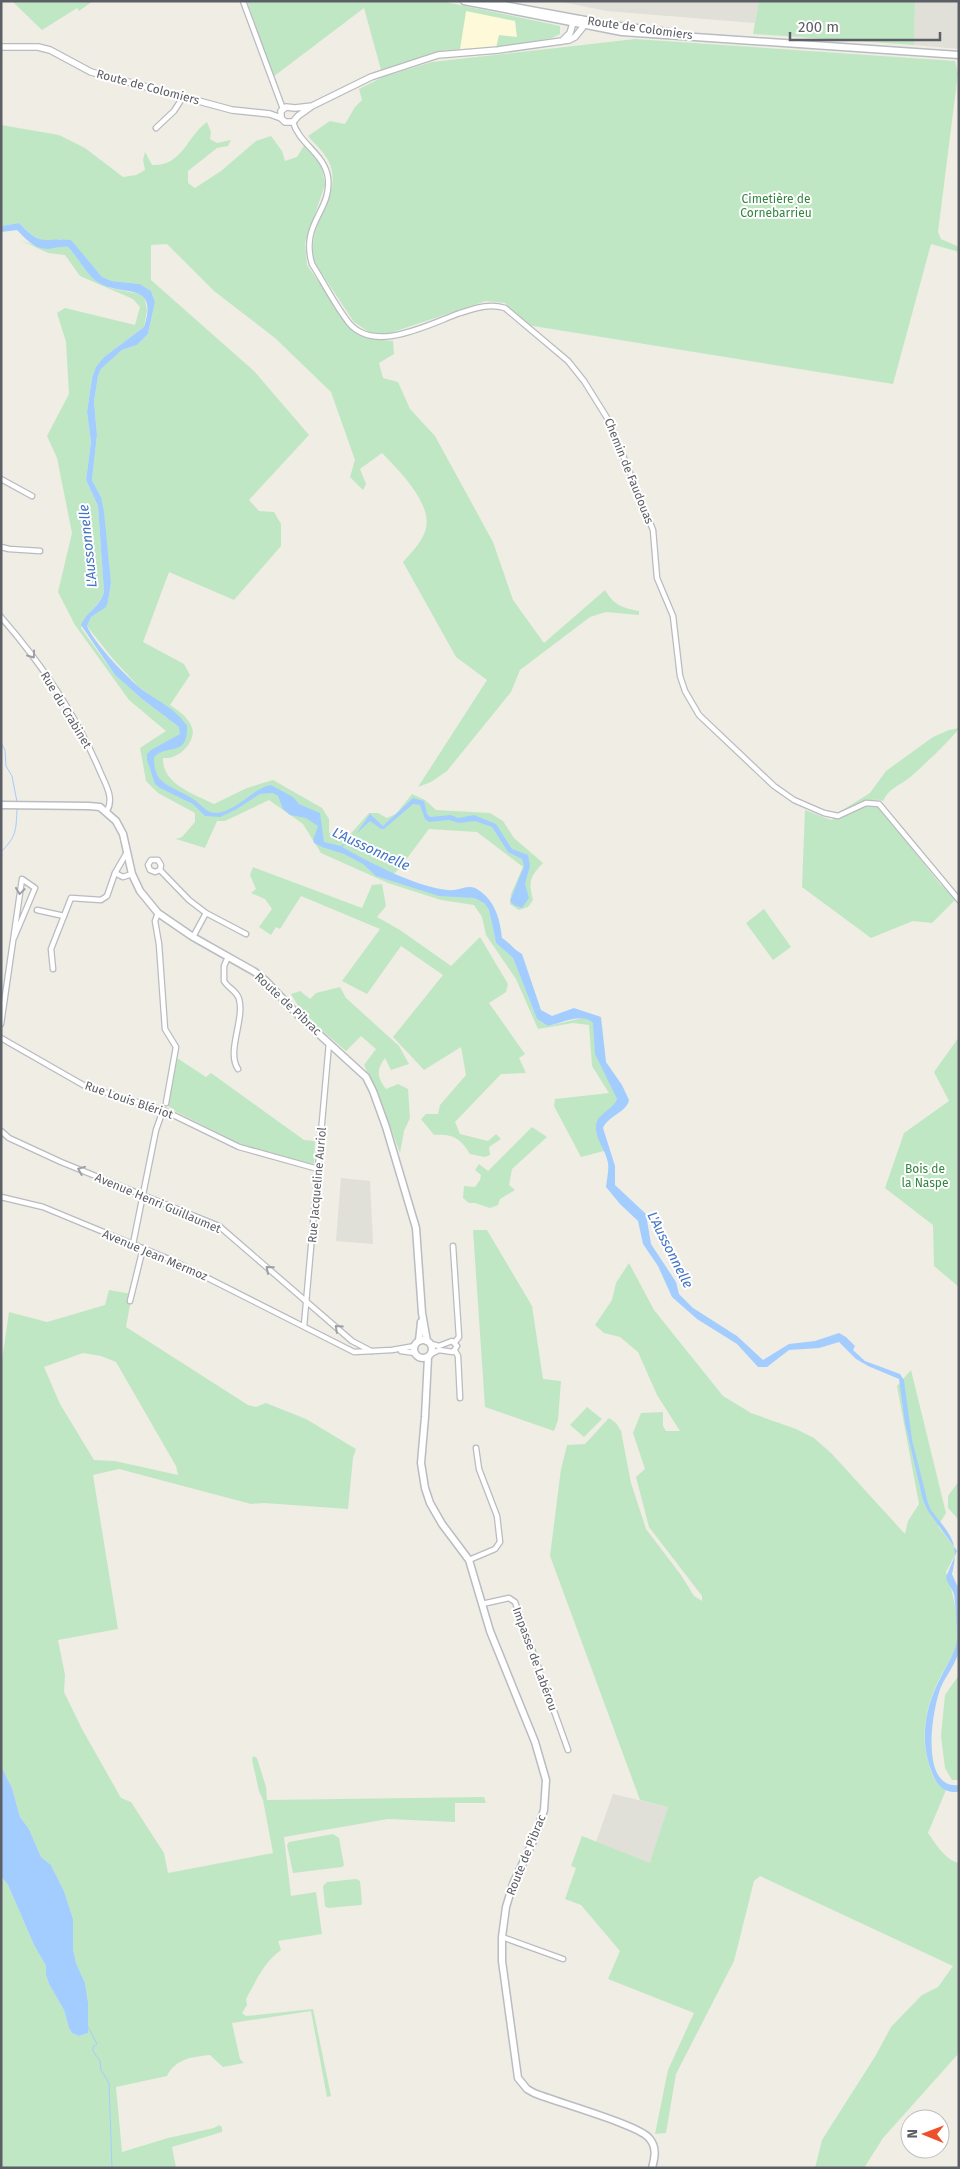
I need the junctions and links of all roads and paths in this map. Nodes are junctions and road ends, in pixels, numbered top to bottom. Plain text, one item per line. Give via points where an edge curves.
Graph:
1 (243, 1) edge
2 (464, 1) edge
3 (484, 1) edge
4 (579, 23) junction
5 (562, 41) junction
6 (1, 47) edge
7 (959, 55) edge
8 (183, 97) junction
9 (312, 106) junction
10 (295, 108) junction
11 (283, 111) junction
12 (298, 116) junction
13 (293, 122) junction
14 (156, 128) dead end
15 (1, 480) edge
16 (32, 496) dead end
17 (1, 547) edge
18 (40, 551) dead end
19 (1, 618) edge
20 (1, 805) edge
21 (107, 811) junction
22 (126, 854) junction
23 (160, 870) dead end
24 (115, 873) junction
25 (132, 874) junction
26 (959, 900) edge
27 (37, 910) dead end
28 (158, 913) junction
29 (206, 913) junction
30 (64, 916) junction
31 (246, 934) dead end
32 (193, 936) junction
33 (14, 938) junction
34 (228, 957) junction
35 (53, 969) dead end
36 (1, 1024) edge
37 (1, 1038) edge
38 (329, 1043) junction
39 (238, 1070) dead end
40 (166, 1103) dead end
41 (163, 1110) junction
42 (1, 1131) edge
43 (318, 1169) junction
44 (143, 1195) junction
45 (1, 1197) edge
46 (133, 1244) junction
47 (453, 1246) dead end
48 (143, 1248) junction
49 (307, 1300) junction
50 (130, 1301) dead end
51 (422, 1314) junction
52 (304, 1326) junction
53 (429, 1342) junction
54 (455, 1342) junction
55 (417, 1349) junction
56 (372, 1351) junction
57 (455, 1352) junction
58 (430, 1355) junction
59 (425, 1388) junction
60 (460, 1398) dead end
61 (476, 1448) dead end
62 (469, 1560) junction
63 (482, 1604) junction
64 (568, 1750) dead end
65 (502, 1937) junction
66 (563, 1959) dead end
67 (652, 2168) edge

1 - 11 street
2 - 4 main road
3 - 4 main road
4 - 5 street, Route de Colomiers
4 - 5 street, Route de Colomiers via 575,37
4 - 7 main road, Route de Colomiers via 645,34
5 - 9 street, Route de Colomiers via 418,60 357,83
6 - 8 street, Route de Colomiers via 38,46 91,72
8 - 11 street, Route de Colomiers via 232,110 270,114
8 - 14 street
9 - 10 street, Route de Colomiers
9 - 12 street, Route de Colomiers
10 - 11 street
10 - 12 street
11 - 13 street via 285,122
12 - 13 street, Route de Colomiers
13 - 26 street, Chemin de Faudouas via 321,159 328,178 328,190 308,241 312,264 349,323 365,334 386,338 478,308 497,306 505,308 568,361 609,421 653,530 657,578 673,616 680,676 699,715 774,786 794,800 838,816 866,803 879,804
15 - 16 street
17 - 18 street
19 -> 21 street, Rue du Crabinet via 44,672 85,737 110,797 111,805
20 - 21 main road via 89,806
21 - 22 main road, Route de Pibrac via 123,834
22 - 24 street
22 - 25 main road, Route de Pibrac
23 - 29 street
24 - 25 street via 123,876
24 - 30 street via 107,896 100,900 71,898
25 - 28 main road, Route de Pibrac via 140,891
27 - 30 street
28 - 32 main road, Route de Pibrac
28 - 40 street via 155,921 166,1029 176,1047
29 - 31 street
29 - 32 street
30 - 35 street via 52,949
32 - 34 main road, Route de Pibrac
33 -> 33 street via 35,888 22,879 19,896
33 - 36 street
34 - 38 main road, Route de Pibrac via 266,981
34 - 39 street via 224,981 236,994 239,1004 234,1058
37 - 41 street, Rue Louis Blériot via 85,1086
38 - 43 street, Rue Jacqueline Auriol
38 - 51 main road, Route de Pibrac via 366,1077 386,1127 416,1228
41 - 43 street, Rue Louis Blériot via 239,1147
41 - 44 street
44 -> 42 street, Avenue Henri Guillaumet via 61,1162 9,1138
43 - 49 street, Rue Jacqueline Auriol
44 - 46 street
49 -> 44 street, Avenue Henri Guillaumet via 218,1226
45 - 46 street, Avenue Jean Mermoz via 43,1207
46 - 48 street, Avenue Jean Mermoz
47 - 54 street via 458,1337
48 - 50 street
48 - 52 street, Avenue Jean Mermoz
49 - 52 street, Rue Jacqueline Auriol
56 -> 49 street, Avenue Henri Guillaumet via 352,1341
51 - 53 main road, Route de Pibrac
51 - 55 main road, Route de Pibrac
52 - 56 street, Avenue Jean Mermoz via 354,1352
53 - 54 street via 440,1346
53 - 55 main road
53 - 58 main road, Route de Pibrac
54 - 57 street
55 - 56 street, Avenue Jean Mermoz
55 - 58 main road
55 - 59 main road, Route de Pibrac
57 - 58 street via 440,1350
57 - 60 street via 458,1356
58 - 59 main road, Route de Pibrac
59 - 62 main road, Route de Pibrac via 426,1417 421,1463 425,1488 442,1524
61 - 62 street via 479,1469 497,1516 500,1542 495,1549
62 - 63 main road, Route de Pibrac
63 - 64 street, Impasse de Labérou via 509,1598 515,1602
63 - 65 main road, Route de Pibrac via 535,1742 546,1780 544,1810 513,1884
65 - 66 street
65 - 67 main road, Route de Pibrac via 503,1974 516,2070 522,2084 534,2093 646,2134 654,2149

